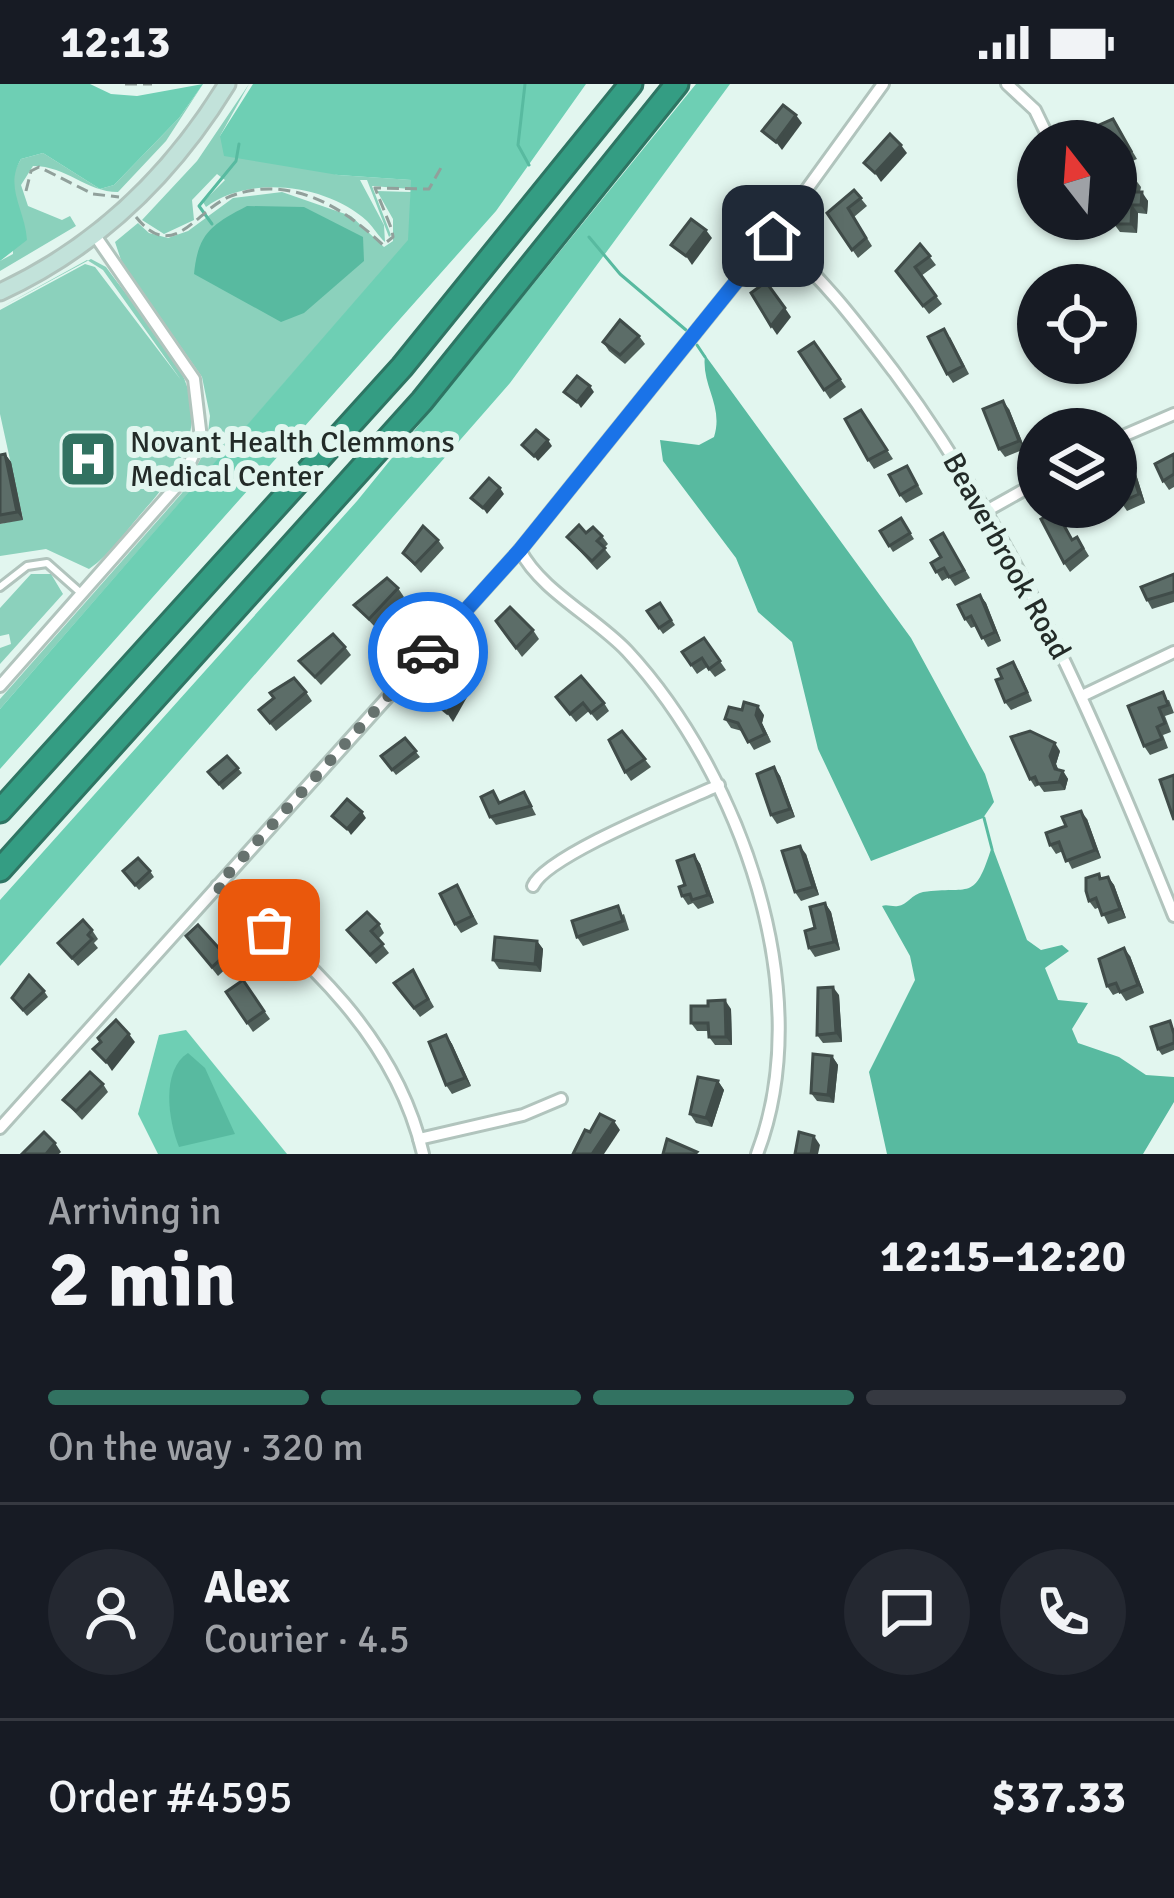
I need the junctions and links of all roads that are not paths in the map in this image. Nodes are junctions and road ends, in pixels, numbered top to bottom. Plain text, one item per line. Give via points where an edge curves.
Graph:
1 (227, 84) edge
2 (631, 84) edge
3 (677, 84) edge
4 (884, 84) edge
5 (1007, 84) edge
6 (1040, 120) edge
7 (94, 234) junction
8 (773, 236) junction
9 (0, 292) edge
10 (1174, 413) edge
11 (1137, 430) edge
12 (1017, 493) edge
13 (988, 509) junction
14 (520, 550) junction
15 (0, 587) edge
16 (82, 594) junction
17 (1174, 652) edge
18 (0, 686) edge
19 (1084, 695) junction
20 (719, 785) junction
21 (0, 811) edge
22 (0, 871) edge
23 (1168, 885) edge
24 (217, 886) junction
25 (533, 886) dead end
26 (1174, 916) edge
27 (561, 1099) dead end
28 (0, 1128) edge
29 (419, 1139) junction
30 (423, 1154) edge
31 (757, 1154) edge

1 - 7 street via 162,174
2 - 21 highway via 402,367
3 - 22 highway via 422,401
4 - 8 street
5 - 6 street
7 - 9 street
7 - 16 street via 187,365 202,422 182,480
8 - 13 street, Beaverbrook Road via 838,296
8 - 14 street
10 - 11 street
12 - 13 street
13 - 19 street, Beaverbrook Road
14 - 20 street via 626,650 674,708
14 - 24 street
15 - 16 lane via 27,566 47,563
16 - 18 street
17 - 19 street
19 - 23 street, Beaverbrook Road
20 - 25 street via 577,852
20 - 31 street via 766,927 779,998 779,1065
23 - 26 street, Beaverbrook Road
24 - 28 street
24 - 29 street via 360,1018
27 - 29 street
29 - 30 street

